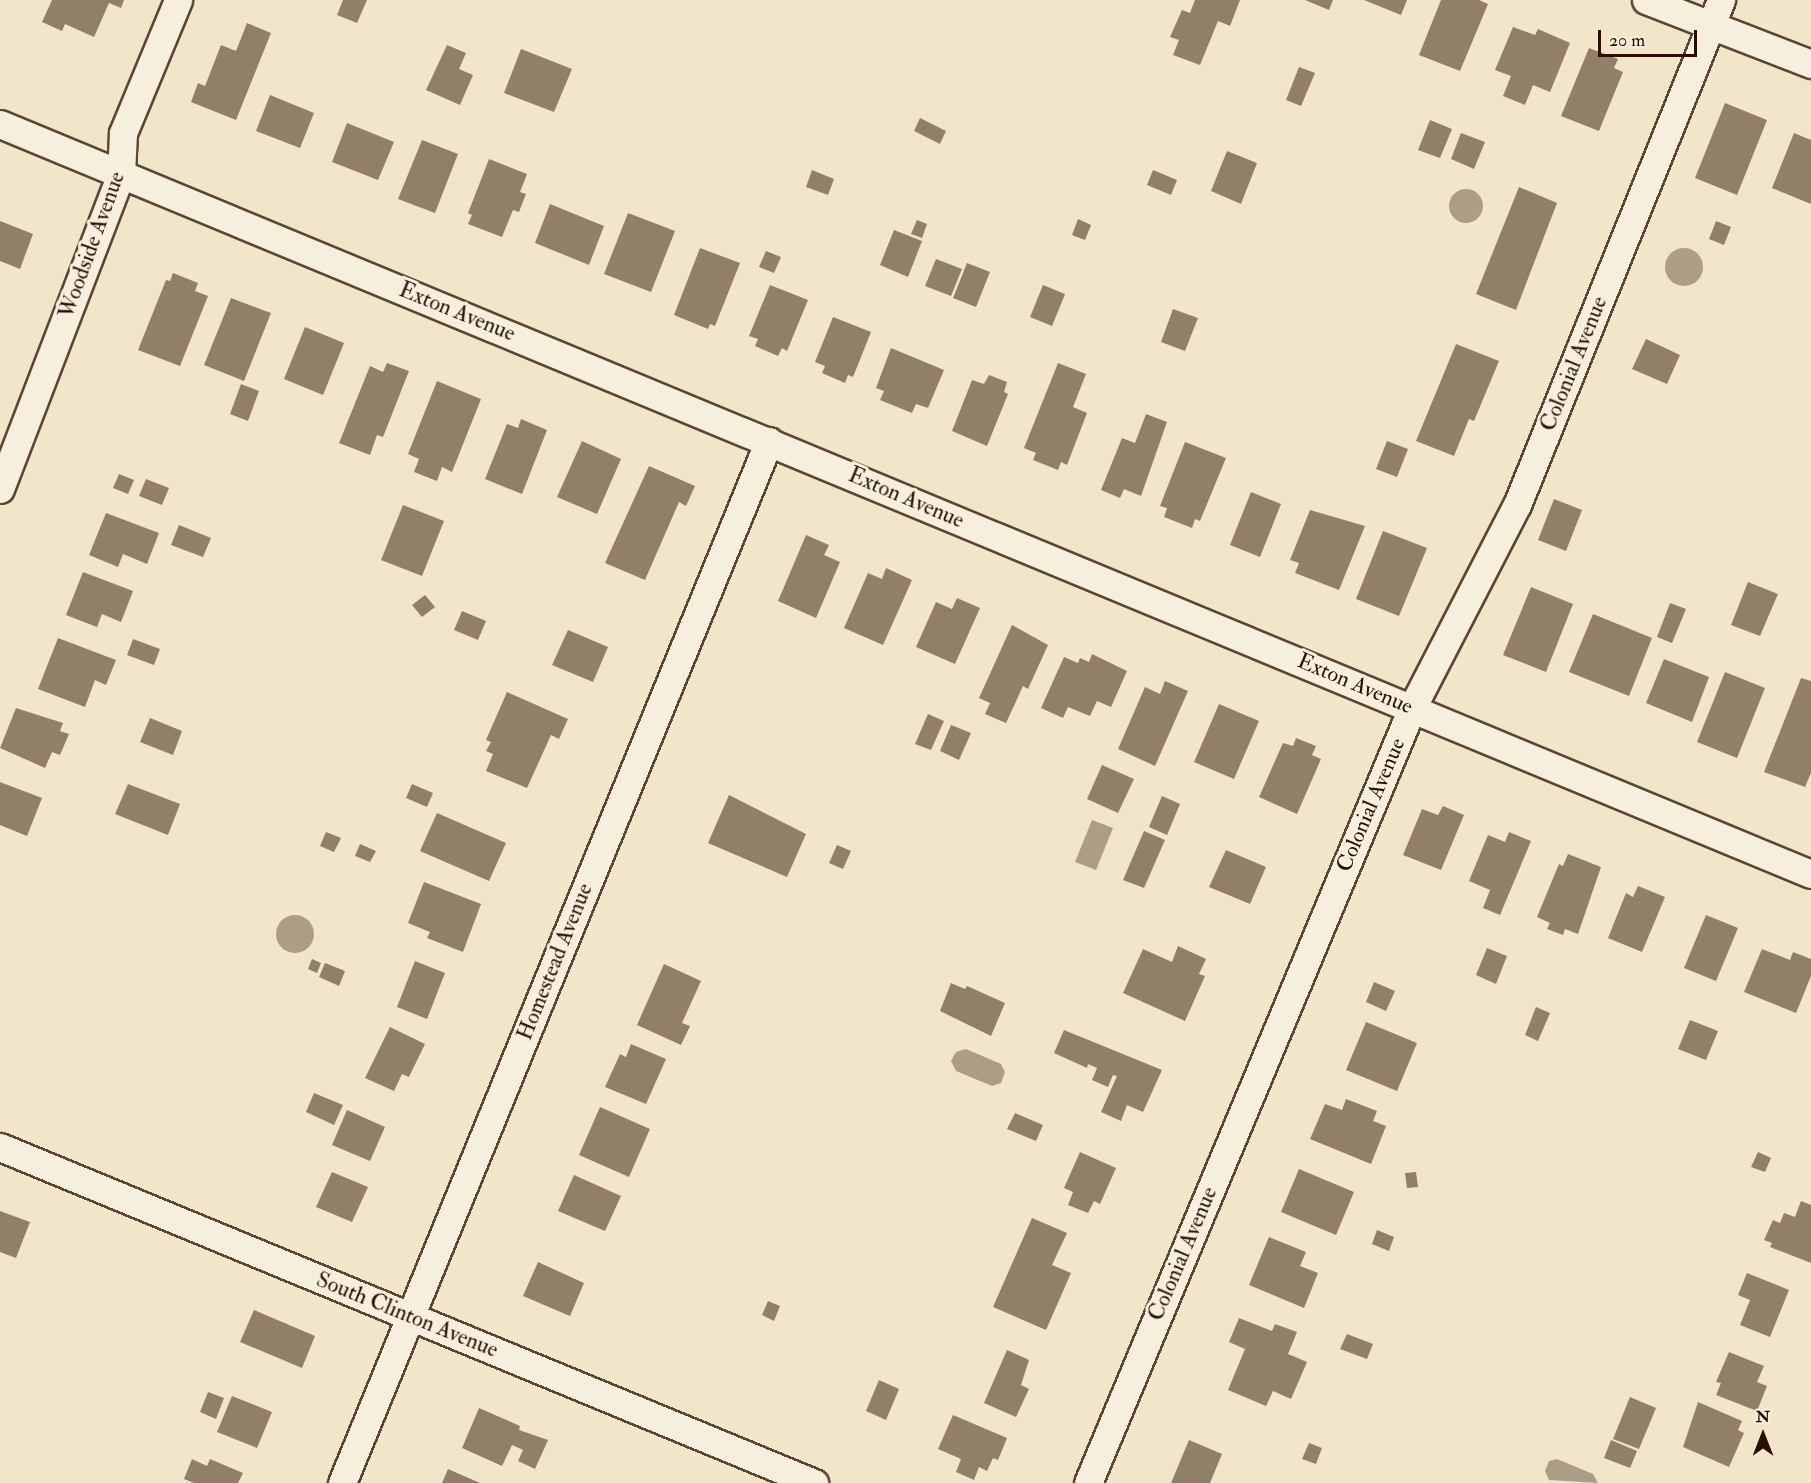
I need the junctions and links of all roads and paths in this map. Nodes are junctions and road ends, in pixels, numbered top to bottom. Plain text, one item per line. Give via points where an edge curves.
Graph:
1 (178, 0) edge
2 (1646, 0) edge
3 (1720, 0) edge
4 (1710, 25) junction
5 (1811, 64) edge
6 (0, 124) edge
7 (121, 174) junction
8 (769, 441) junction
9 (0, 489) edge
10 (1412, 708) junction
11 (1811, 874) edge
12 (0, 1147) edge
13 (409, 1317) junction
14 (342, 1483) edge
15 (814, 1483) edge
16 (1088, 1483) edge

1 - 7 street, Woodside Avenue via 123,133
2 - 4 street
3 - 4 street, Colonial Avenue
4 - 5 street
4 - 10 street, Colonial Avenue via 1517,504
6 - 7 street, Exton Avenue
7 - 8 street, Exton Avenue
7 - 9 street, Woodside Avenue
8 - 10 street, Exton Avenue
8 - 13 street, Homestead Avenue
10 - 11 street, Exton Avenue
10 - 16 street, Colonial Avenue
12 - 13 street, South Clinton Avenue
13 - 14 street, Homestead Avenue
13 - 15 street, South Clinton Avenue

